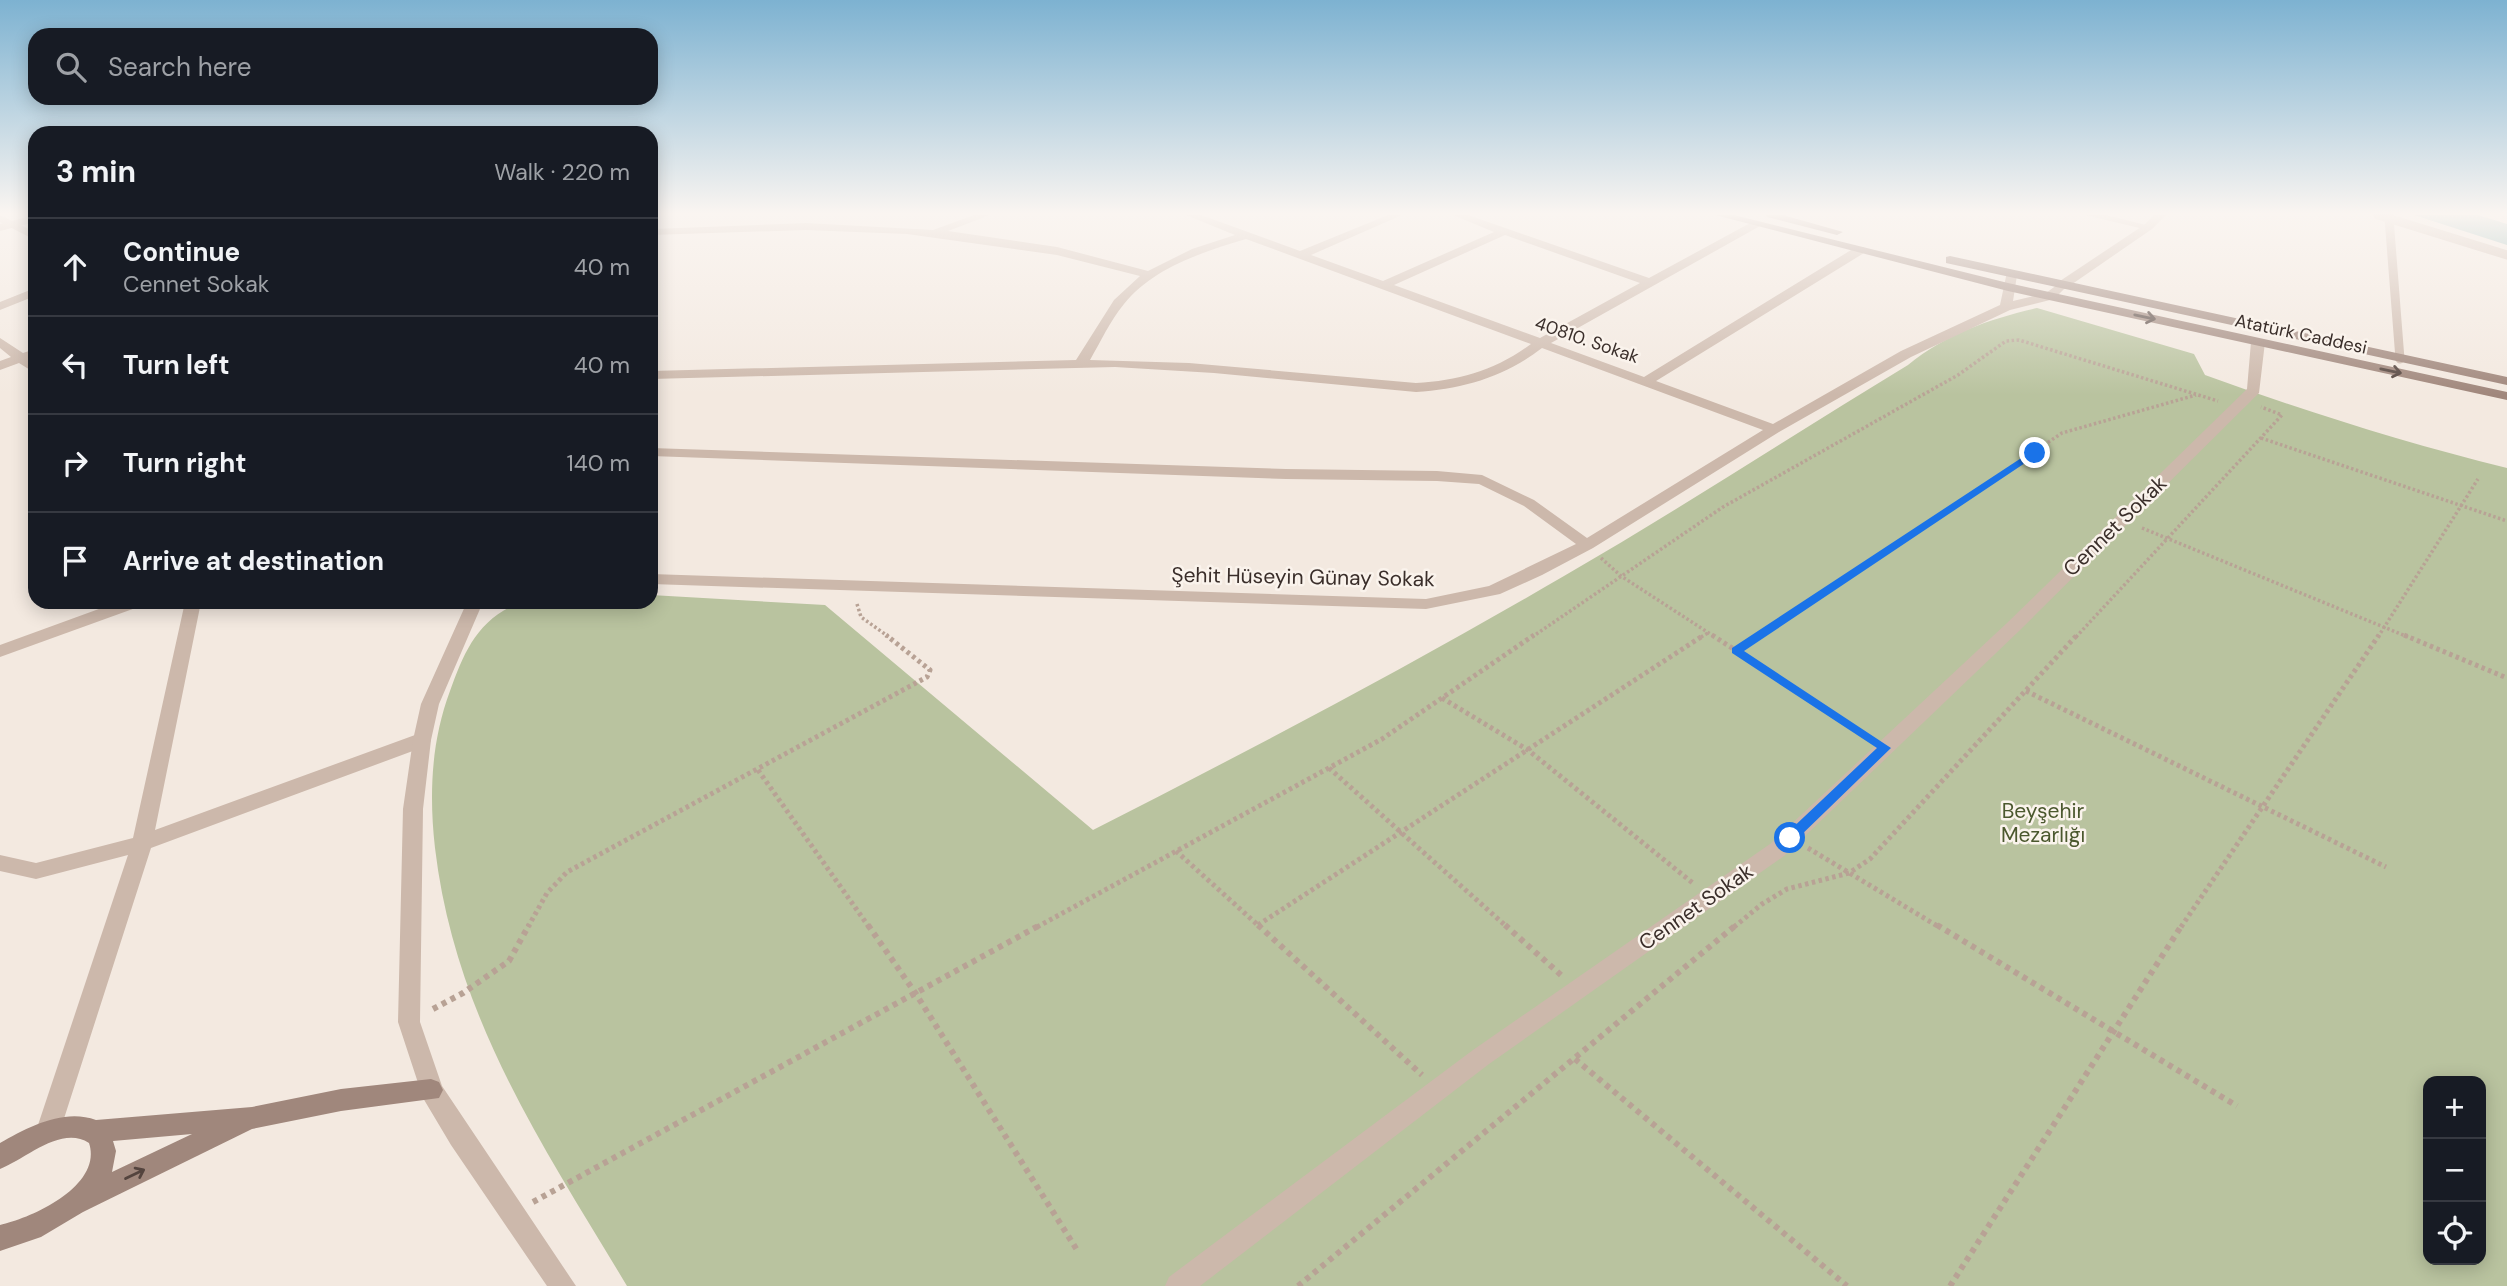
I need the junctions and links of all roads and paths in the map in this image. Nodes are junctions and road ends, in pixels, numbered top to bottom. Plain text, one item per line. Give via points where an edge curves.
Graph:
1 (1150, 275) edge
2 (1356, 275) edge
3 (1407, 275) edge
4 (1628, 275) edge
5 (1664, 275) edge
6 (1819, 275) edge
7 (1981, 275) edge
8 (1988, 275) edge
9 (2077, 275) edge
10 (2393, 275) edge
11 (2010, 281) junction
12 (1650, 283) junction
13 (1385, 285) junction
14 (2061, 286) junction
15 (28, 295) edge
16 (2050, 296) junction
17 (0, 306) edge
18 (2006, 307) junction
19 (0, 342) edge
20 (2258, 342) junction
21 (1541, 343) junction
22 (28, 356) edge
23 (20, 359) junction
24 (2400, 359) junction
25 (1081, 363) junction
26 (28, 364) edge
27 (0, 366) edge
28 (658, 375) edge
29 (1648, 380) junction
30 (2507, 381) edge
31 (2197, 394) junction
32 (2507, 396) edge
33 (2241, 403) junction
34 (1774, 429) junction
35 (2261, 438) junction
36 (658, 452) edge
37 (2478, 479) dead end
38 (2461, 506) junction
39 (2122, 520) junction
40 (2507, 521) edge
41 (2168, 539) junction
42 (1587, 545) junction
43 (1621, 576) junction
44 (658, 579) edge
45 (859, 586) junction
46 (116, 609) edge
47 (192, 609) edge
48 (472, 609) edge
49 (2384, 628) junction
50 (1708, 633) junction
51 (1736, 651) junction
52 (0, 652) edge
53 (2507, 678) edge
54 (2026, 691) junction
55 (1442, 698) junction
56 (422, 740) junction
57 (1885, 748) junction
58 (1528, 750) junction
59 (1329, 768) junction
60 (758, 770) junction
61 (2262, 806) junction
62 (1401, 832) junction
63 (1790, 838) junction
64 (142, 843) junction
65 (1176, 851) junction
66 (0, 863) edge
67 (2386, 867) dead end
68 (1849, 873) junction
69 (1710, 897) junction
70 (1258, 925) junction
71 (1578, 989) junction
72 (916, 994) junction
73 (408, 1022) junction
74 (2113, 1031) junction
75 (1575, 1059) junction
76 (431, 1090) junction
77 (1438, 1090) junction
78 (2237, 1105) dead end
79 (252, 1118) junction
80 (48, 1131) junction
81 (92, 1132) junction
82 (0, 1157) edge
83 (74, 1204) junction
84 (513, 1213) junction
85 (7, 1241) edge
86 (1077, 1250) dead end
87 (563, 1286) edge
88 (1178, 1286) edge
89 (1298, 1286) edge
90 (1847, 1286) edge
91 (1950, 1286) edge

1 - 25 street via 1125,295
2 - 13 street, 40810. Sokak
3 - 13 street
4 - 12 street
5 - 12 street
6 - 29 street
7 - 11 main road, Atatürk Caddesi
8 - 11 main road, Atatürk Caddesi
9 - 14 street
10 - 24 lane
11 - 14 main road, Atatürk Caddesi
11 - 16 main road, Atatürk Caddesi
11 - 18 street
12 - 21 street
13 - 21 street, 40810. Sokak
14 - 16 street
14 - 24 main road, Atatürk Caddesi
15 - 17 street
16 - 18 street, Şehit Hüseyin Günay Sokak
16 -> 20 main road, Atatürk Caddesi
18 - 34 street, Şehit Hüseyin Günay Sokak via 1906,354
19 - 23 street
20 -> 32 main road, Atatürk Caddesi
20 - 33 street, Cennet Sokak via 2254,390
21 - 25 street via 1512,365 1447,385 1358,383 1181,365
21 - 29 street, 40810. Sokak
22 - 23 street
23 - 26 street
23 - 27 street
24 - 30 main road, Atatürk Caddesi
25 - 28 street
29 - 34 street, 40810. Sokak
31 - 33 path
31 - 43 path via 2019,340 2006,341 1958,375 1723,507
31 - 51 path via 2062,433
33 - 35 path via 2282,415
33 - 39 street, Cennet Sokak
34 - 42 street, Şehit Hüseyin Günay Sokak
35 - 38 path
35 - 41 path
36 - 42 street via 1482,480 1529,503
37 - 38 path
38 - 40 path
38 - 49 path
39 - 41 path
39 - 57 street, Cennet Sokak
41 - 49 path
41 - 54 path
42 - 43 path
42 - 45 street, Şehit Hüseyin Günay Sokak via 1494,590 1426,604
43 - 50 path
43 - 55 path
44 - 45 street, Şehit Hüseyin Günay Sokak
45 - 60 path via 855,596 861,617 923,662 930,670 927,677
46 - 52 street
47 - 64 street
48 - 56 street via 430,704
49 - 53 path
49 - 61 path
50 - 51 path
50 - 58 path
51 - 57 path
54 - 61 path
54 - 68 path via 1870,859
55 - 58 path
55 - 59 path
56 - 64 street
56 - 73 street via 413,809
57 - 63 street, Cennet Sokak
58 - 62 path
58 - 69 path
59 - 62 path
59 - 65 path
60 - 72 path
60 - 73 path via 567,872 547,893 509,961 463,993
61 - 67 path
61 - 74 path
62 - 70 path
62 - 71 path
63 - 68 path
63 - 69 street, Cennet Sokak
64 - 66 street via 36,872
64 - 80 street
65 - 70 path
65 - 72 path
68 - 74 path
68 - 75 path via 1787,889 1762,904
69 - 71 street, Cennet Sokak
70 - 77 path
71 - 77 street, Cennet Sokak
72 - 84 path
72 - 86 path
73 - 76 street
74 - 78 path
74 - 91 path
75 - 89 path
75 - 90 path
76 - 79 main road via 341,1100
76 - 84 street
77 - 88 street, Cennet Sokak
79 - 81 main road
83 -> 79 main road
80 - 81 main road
80 - 82 main road
81 - 83 main road via 101,1140 104,1153 100,1170
83 - 85 main road via 39,1228
84 - 87 street

